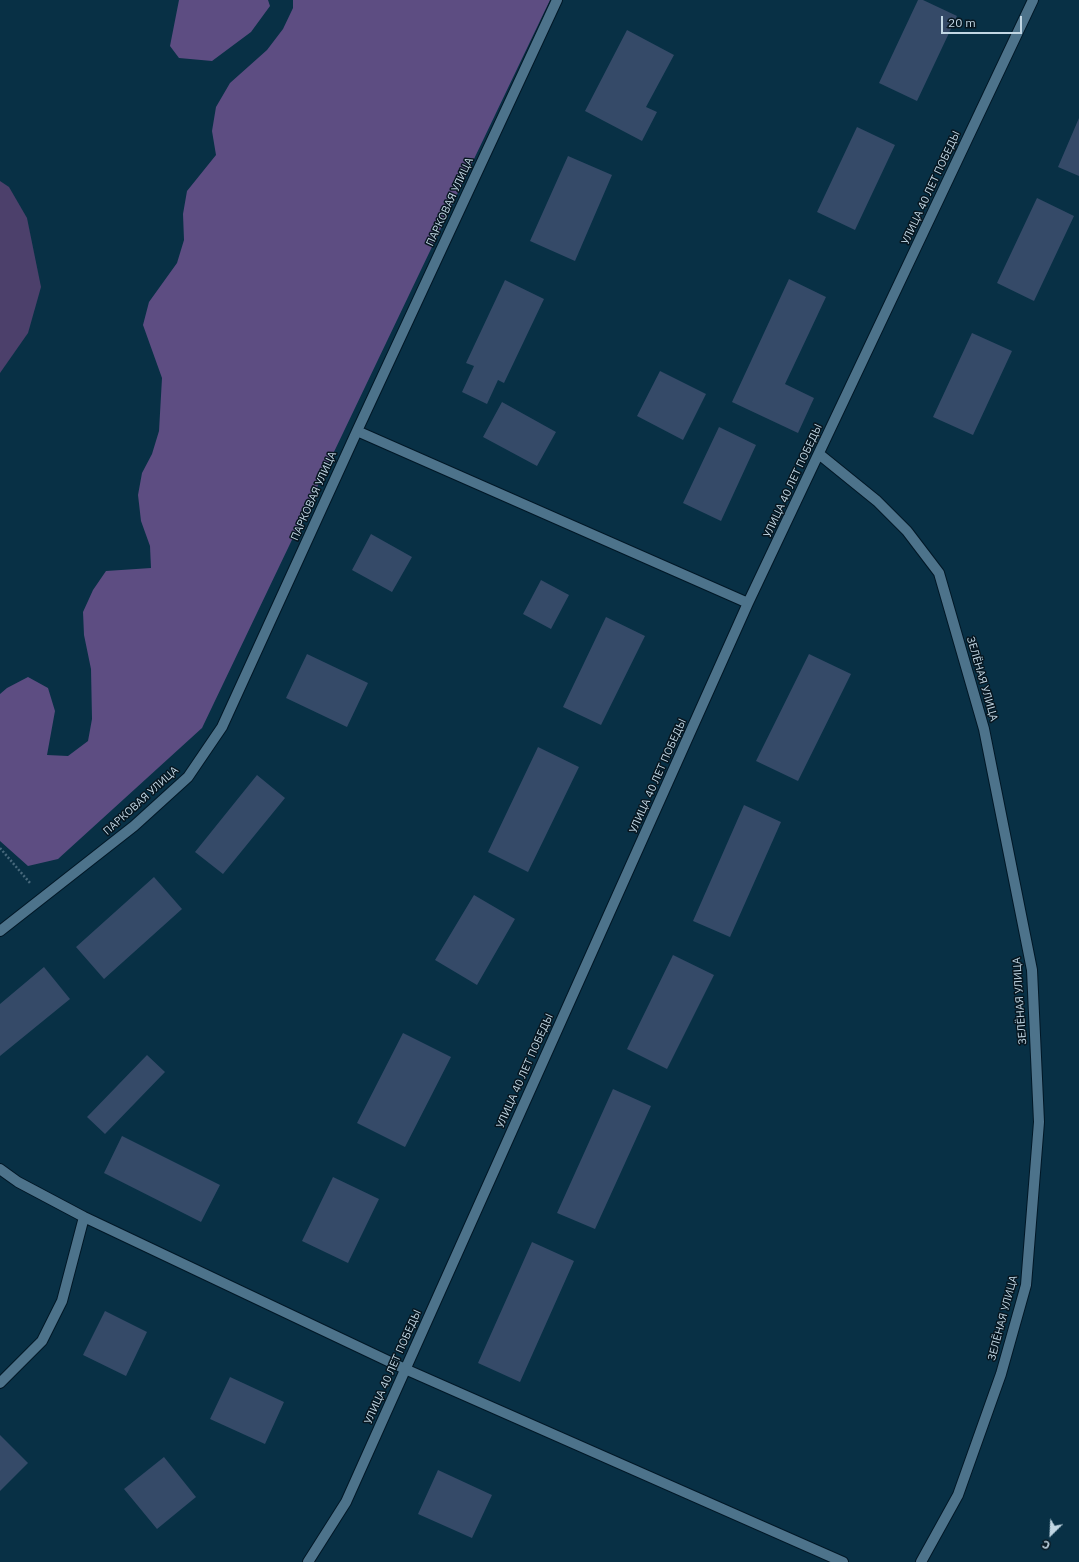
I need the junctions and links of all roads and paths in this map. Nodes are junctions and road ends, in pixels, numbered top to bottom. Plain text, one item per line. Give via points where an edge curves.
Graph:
1 (557, 0) edge
2 (1033, 0) edge
3 (357, 431) junction
4 (819, 454) junction
5 (748, 603) junction
6 (0, 848) edge
7 (42, 898) junction
8 (0, 930) edge
9 (0, 1169) edge
10 (84, 1217) junction
11 (405, 1369) junction
12 (0, 1383) edge
13 (308, 1562) edge
14 (843, 1562) edge
15 (921, 1562) edge

1 - 3 street, ПАРКОВАЯ УЛИЦА
2 - 4 street, УЛИЦА 40 ЛЕТ ПОБЕДЫ
3 - 5 street
3 - 7 street, ПАРКОВАЯ УЛИЦА via 222,727 188,777 134,826
4 - 5 street, УЛИЦА 40 ЛЕТ ПОБЕДЫ
4 - 15 street, ЗЕЛЁНАЯ УЛИЦА via 877,501 907,531 939,573 984,729 1032,970 1040,1122 1026,1285 1000,1374 958,1496
5 - 11 street, УЛИЦА 40 ЛЕТ ПОБЕДЫ
6 - 7 path
7 - 8 street, ПАРКОВАЯ УЛИЦА
9 - 10 street via 18,1182
10 - 11 street
10 - 12 street via 62,1300 42,1341
11 - 13 street, УЛИЦА 40 ЛЕТ ПОБЕДЫ via 346,1502
11 - 14 street

